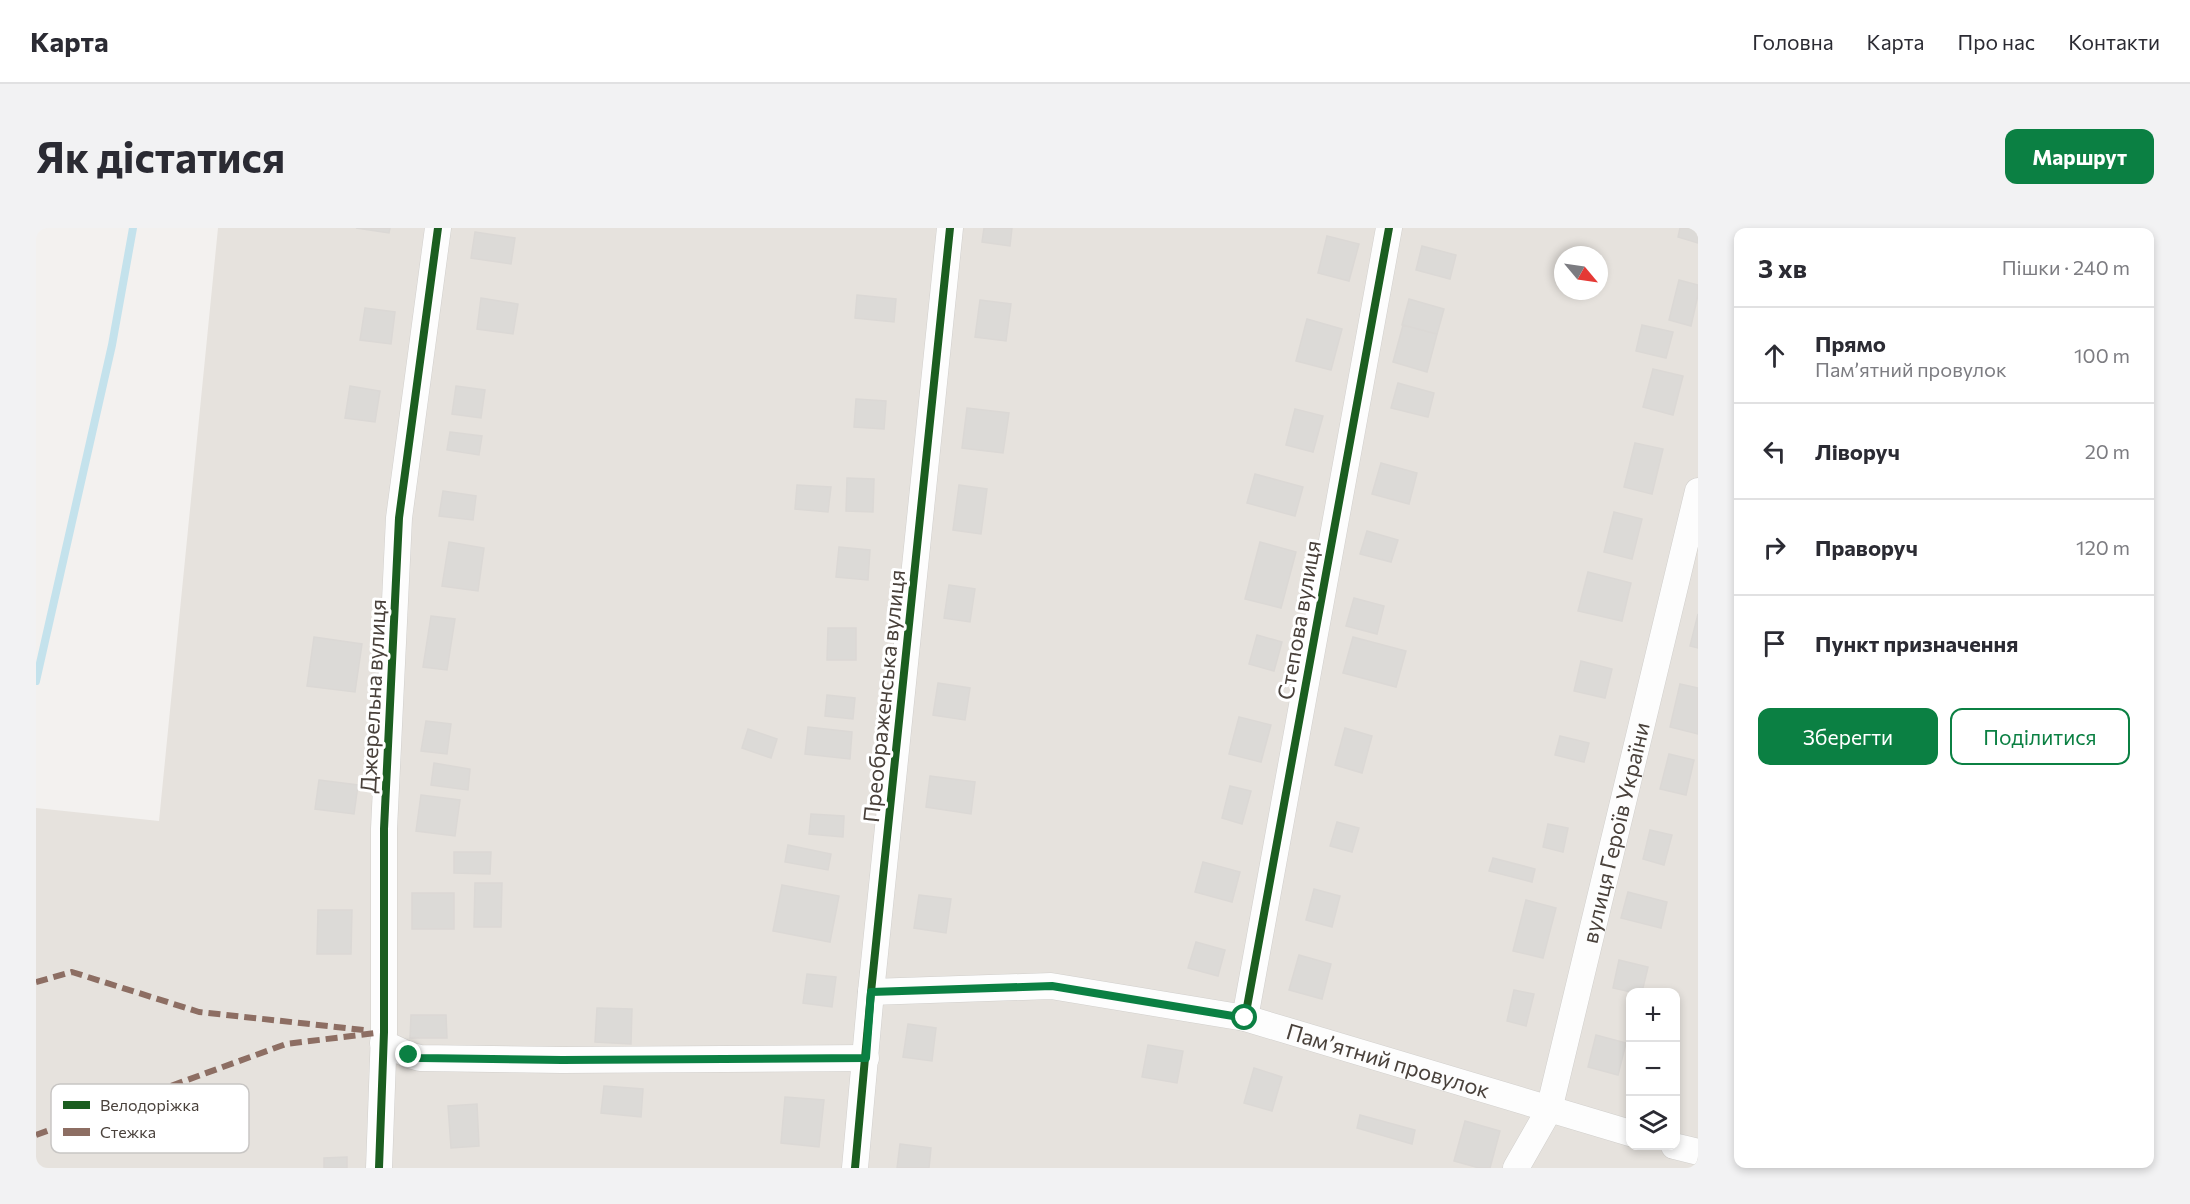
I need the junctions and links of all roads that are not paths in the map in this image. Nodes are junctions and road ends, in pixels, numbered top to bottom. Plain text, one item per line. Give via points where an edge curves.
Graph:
1 (438, 228) edge
2 (950, 228) edge
3 (1389, 228) edge
4 (1698, 491) edge
5 (871, 992) junction
6 (1245, 1018) junction
7 (383, 1043) junction
8 (866, 1058) junction
9 (1549, 1110) junction
10 (1626, 1132) edge
11 (1680, 1148) edge
12 (1698, 1152) edge
13 (379, 1168) edge
14 (855, 1168) edge
15 (1516, 1168) edge

1 - 7 street, Джерельна вулиця via 399,518 384,830
2 - 5 street, Преображенська вулиця
3 - 6 street, Степова вулиця
4 - 9 street, вулиця Героїв України
5 - 6 street, Пам’ятний провулок via 1052,986
5 - 8 street, Преображенська вулиця
6 - 9 street, Пам’ятний провулок
7 - 8 street via 420,1058
7 - 13 street, Джерельна вулиця
8 - 14 street, Преображенська вулиця
9 - 10 street, Пам’ятний провулок
9 - 15 street, вулиця Героїв України
11 - 12 street

